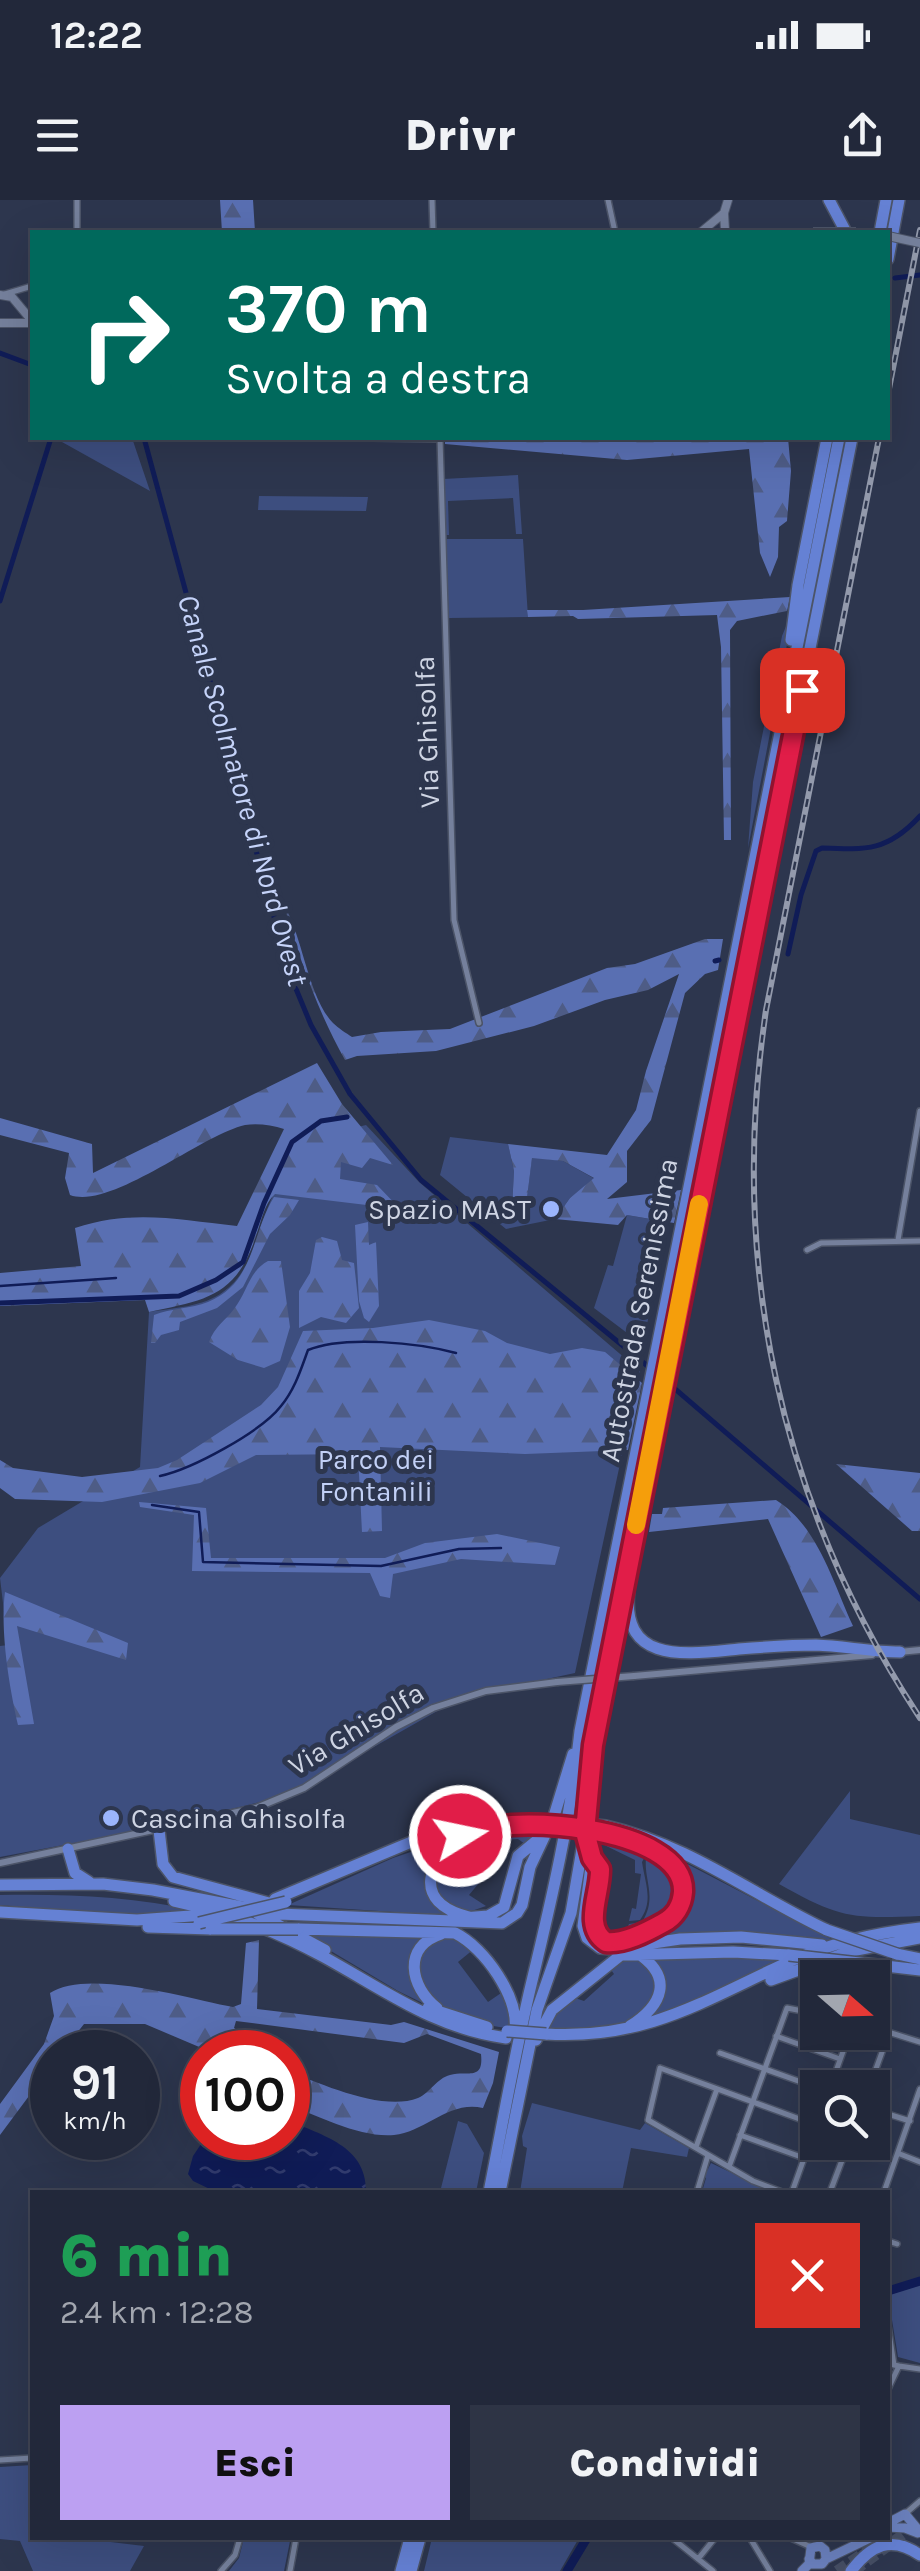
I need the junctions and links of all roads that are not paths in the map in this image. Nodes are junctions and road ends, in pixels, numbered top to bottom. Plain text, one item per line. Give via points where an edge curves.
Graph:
1 (78, 200) edge
2 (432, 200) edge
3 (608, 200) edge
4 (728, 200) edge
5 (829, 200) edge
6 (886, 200) edge
7 (899, 200) edge
8 (724, 212) junction
9 (77, 230) edge
10 (433, 230) edge
11 (615, 230) edge
12 (706, 230) edge
13 (726, 230) edge
14 (845, 230) edge
15 (880, 230) edge
16 (890, 236) edge
17 (920, 243) edge
18 (890, 248) edge
19 (30, 286) edge
20 (2, 294) edge
21 (16, 304) junction
22 (30, 320) edge
23 (3, 322) edge
24 (30, 322) edge
25 (440, 440) edge
26 (827, 440) edge
27 (839, 440) edge
28 (852, 440) edge
29 (781, 726) junction
30 (479, 1023) dead end
31 (920, 1111) edge
32 (898, 1240) junction
33 (920, 1242) edge
34 (807, 1250) dead end
35 (644, 1486) junction
36 (920, 1650) edge
37 (900, 1652) junction
38 (580, 1731) junction
39 (533, 1823) junction
40 (160, 1830) junction
41 (606, 1830) junction
42 (548, 1831) junction
43 (466, 1832) junction
44 (585, 1832) junction
45 (644, 1843) junction
46 (68, 1848) junction
47 (592, 1858) junction
48 (0, 1863) edge
49 (103, 1884) junction
50 (0, 1888) edge
51 (280, 1900) junction
52 (779, 1906) junction
53 (240, 1907) junction
54 (0, 1912) edge
55 (15, 1913) junction
56 (470, 1917) junction
57 (204, 1922) junction
58 (494, 1925) junction
59 (920, 1928) edge
60 (455, 1933) junction
61 (920, 1938) edge
62 (846, 1941) junction
63 (479, 1952) junction
64 (637, 1953) junction
65 (920, 1959) edge
66 (920, 1970) edge
67 (800, 2011) edge
68 (448, 2015) junction
69 (624, 2029) junction
70 (890, 2033) edge
71 (507, 2034) junction
72 (776, 2036) junction
73 (546, 2038) junction
74 (920, 2042) edge
75 (843, 2050) edge
76 (720, 2053) dead end
77 (840, 2059) junction
78 (764, 2068) junction
79 (836, 2070) edge
80 (524, 2077) junction
81 (800, 2081) edge
82 (717, 2089) junction
83 (920, 2089) edge
84 (508, 2095) junction
85 (752, 2101) junction
86 (890, 2114) edge
87 (800, 2117) edge
88 (910, 2121) junction
89 (740, 2135) junction
90 (696, 2148) junction
91 (900, 2154) junction
92 (708, 2155) junction
93 (800, 2157) edge
94 (803, 2160) edge
95 (842, 2160) edge
96 (920, 2162) edge
97 (729, 2167) junction
98 (489, 2190) edge
99 (500, 2190) edge
100 (698, 2190) edge
101 (778, 2190) edge
102 (793, 2190) edge
103 (831, 2190) edge
104 (885, 2190) edge
105 (890, 2242) edge
106 (897, 2244) dead end
107 (893, 2365) edge
108 (920, 2369) edge
109 (30, 2458) edge
110 (0, 2460) edge
111 (920, 2502) edge
112 (905, 2521) junction
113 (890, 2525) edge
114 (920, 2533) edge
115 (239, 2540) edge
116 (294, 2540) edge
117 (410, 2540) edge
118 (419, 2540) edge
119 (674, 2540) edge
120 (713, 2540) edge
121 (751, 2540) edge
122 (796, 2540) edge
123 (856, 2540) edge
124 (865, 2540) edge
125 (920, 2555) edge
126 (698, 2559) junction
127 (814, 2559) edge
128 (221, 2571) edge
129 (290, 2571) edge
130 (402, 2571) edge
131 (411, 2571) edge
132 (712, 2571) edge
133 (770, 2571) edge
134 (851, 2571) edge

1 - 9 street
2 - 10 street
3 - 11 street
4 - 8 main road
5 - 14 highway
6 - 15 highway
7 - 18 highway
8 - 12 main road
8 - 13 main road
16 - 17 main road, bridge
19 - 20 street
19 - 21 street
20 - 21 main road
21 - 22 main road
21 - 23 main road
23 - 24 main road
25 - 30 street, Via Ghisolfa via 454,920
26 - 29 highway via 796,594
27 - 29 highway, Autostrada Serenissima
28 - 35 highway, Autostrada Serenissima
29 - 38 highway, Autostrada Serenissima
31 - 32 street
32 - 33 street
32 - 34 street via 821,1243
35 - 37 highway via 628,1602 633,1626 650,1646 681,1654 815,1645
35 - 44 highway, Autostrada Serenissima via 597,1715
36 - 37 street, Via Ghisolfa
37 - 40 street, Via Ghisolfa, bridge via 486,1691 396,1727 289,1795
38 - 42 highway
38 - 84 highway, Autostrada Serenissima via 557,1874
39 - 41 highway, bridge
39 - 43 highway
39 - 51 highway via 475,1824 428,1835
40 - 46 street, Via Ghisolfa
40 - 56 highway via 165,1870 182,1882 311,1911
41 - 45 highway
41 - 52 highway via 646,1836 692,1855
42 - 56 highway via 518,1856 504,1907
42 - 58 highway via 530,1866 522,1905
43 - 51 highway
43 - 56 highway via 439,1854 431,1880 443,1904
44 - 47 highway
44 - 80 highway, Autostrada Serenissima via 571,1913 537,2010
45 - 47 highway via 677,1870 682,1898 670,1919 622,1940 606,1942 596,1933 600,1875
45 - 52 highway
46 - 48 street, Via Ghisolfa
46 - 49 highway via 78,1876
47 - 62 highway via 584,1926 600,1948 724,1937 814,1946
49 - 50 highway
49 - 53 highway
50 - 71 highway via 118,1892 211,1910 287,1938 438,2020
51 - 57 highway, bridge
52 - 65 highway, bridge via 828,1930
53 - 58 highway
53 - 68 highway
54 - 55 highway
55 - 57 highway
55 - 57 highway via 155,1927
57 - 60 highway, bridge
58 - 63 highway
59 - 62 highway
60 - 63 highway
60 - 68 highway via 425,1942 413,1967 420,1991
61 - 73 highway via 811,1963 654,2030 608,2039
62 - 69 highway via 684,2012
63 - 84 highway via 515,2009
64 - 66 highway, bridge via 733,1952
64 - 69 highway via 655,1968 660,1989 649,2012
64 - 80 highway via 612,1960 552,2010
67 - 72 street via 787,2008
68 - 71 highway
69 - 73 highway
70 - 74 street
71 - 73 highway, bridge
72 - 77 street
72 - 78 street
75 - 77 street
76 - 78 street
77 - 79 street
78 - 81 street
78 - 85 street
80 - 99 highway, Autostrada Serenissima
82 - 85 street
82 - 90 street
82 - 90 street via 660,2068 648,2120
83 - 88 street
84 - 98 highway, Autostrada Serenissima
85 - 87 street
85 - 89 street
86 - 88 street
88 - 91 street
89 - 93 street
89 - 97 street
90 - 92 street
91 - 96 street
91 - 104 street
92 - 97 street
92 - 100 street
94 - 102 street
95 - 103 street
97 - 101 street
105 - 106 street
107 - 108 street
109 - 110 street
111 - 112 street
112 - 113 main road
112 - 114 main road
115 - 128 street
116 - 129 street
117 - 130 highway
118 - 131 highway
119 - 126 street
120 - 126 street
121 - 133 street
122 - 127 street
123 - 127 main road
124 - 127 main road
125 - 134 highway via 883,2544
126 - 132 street

